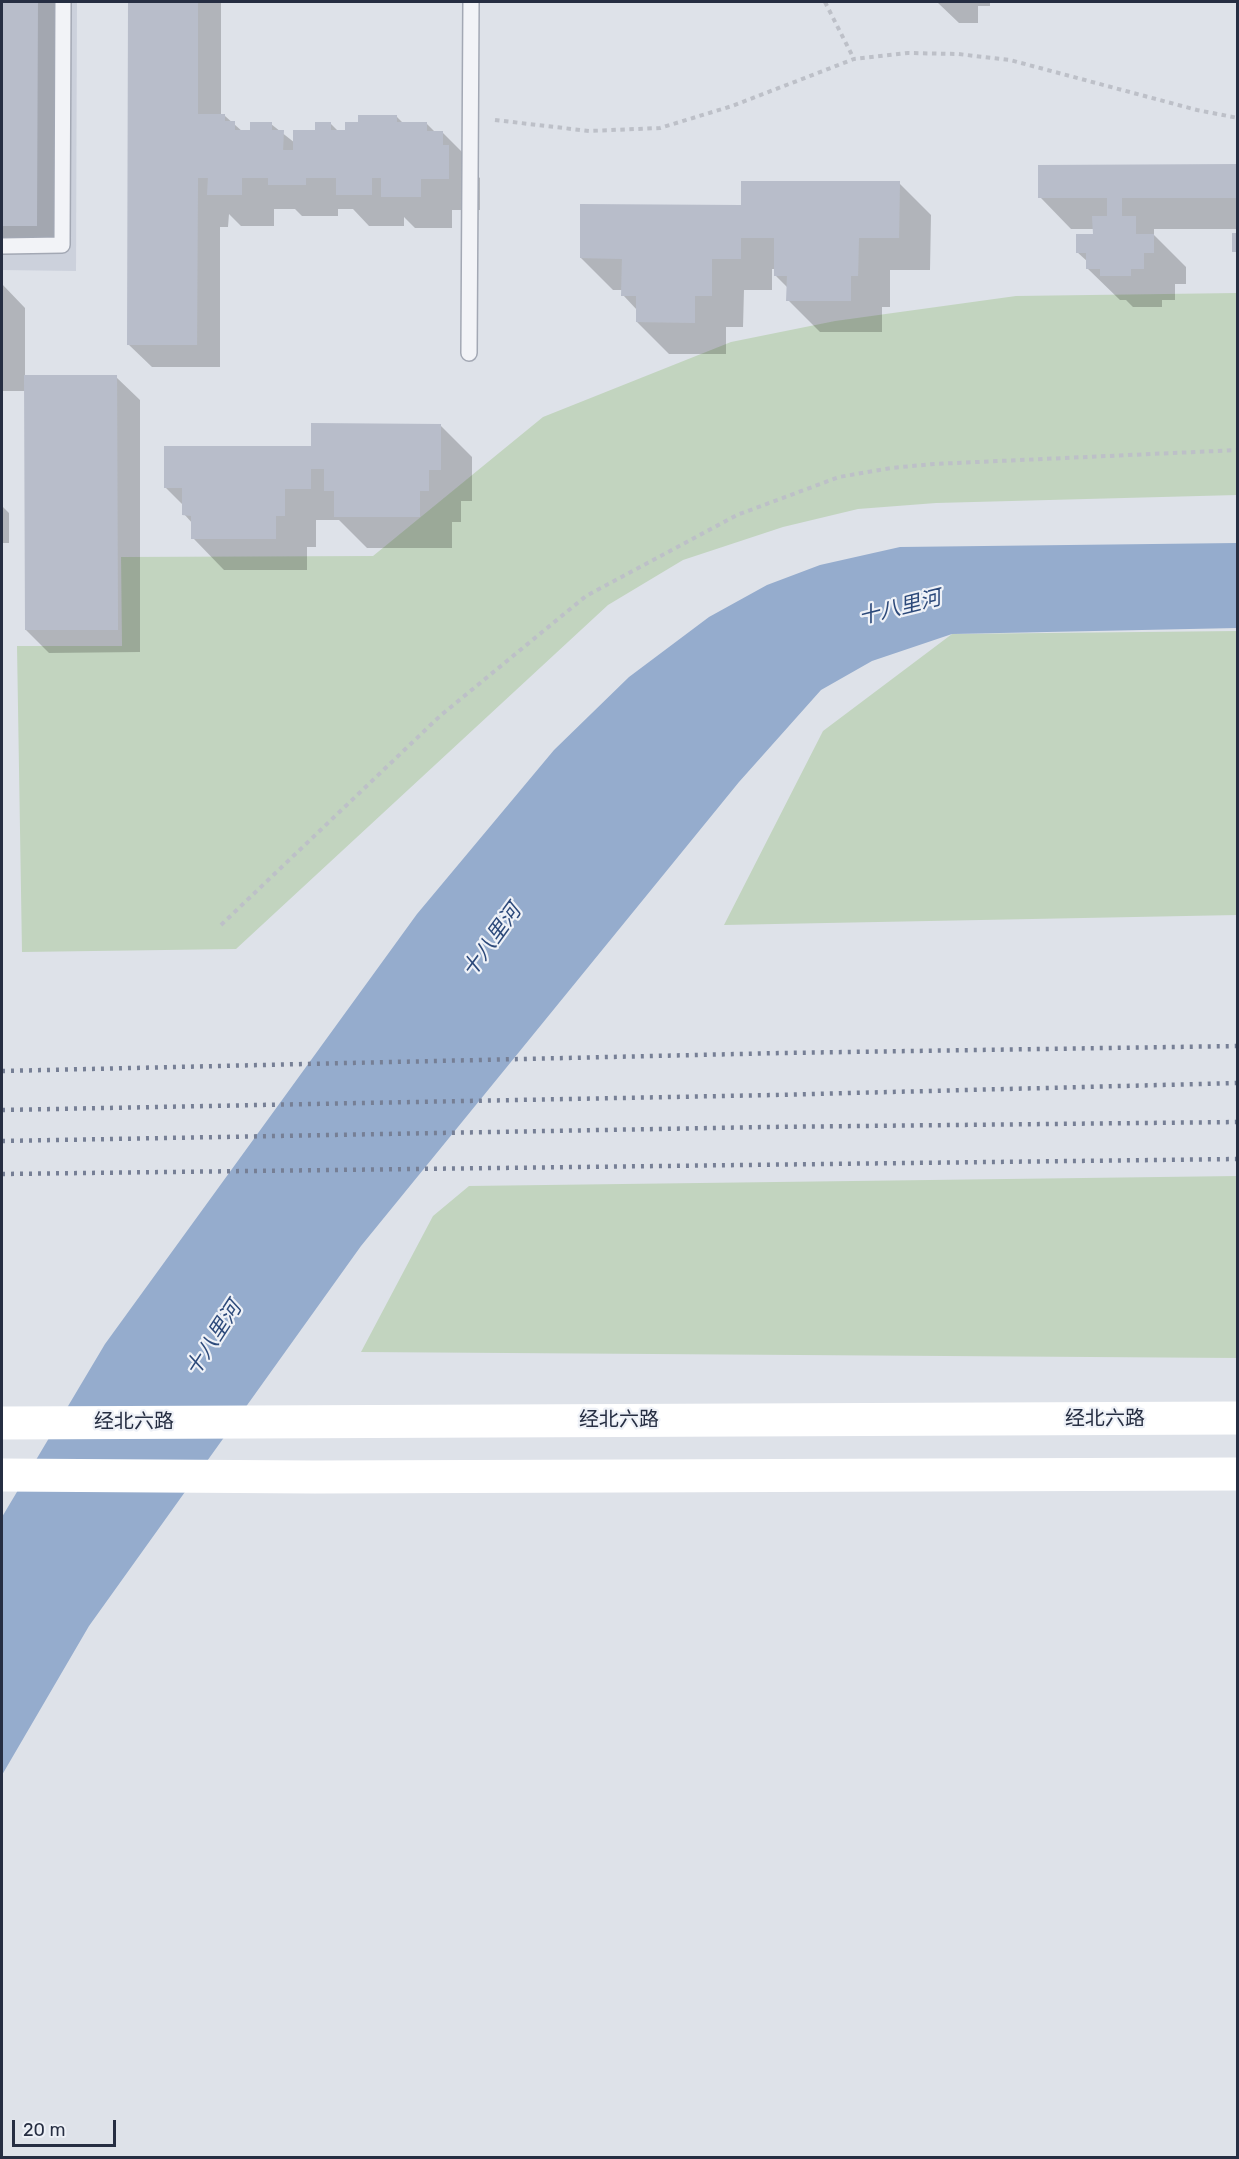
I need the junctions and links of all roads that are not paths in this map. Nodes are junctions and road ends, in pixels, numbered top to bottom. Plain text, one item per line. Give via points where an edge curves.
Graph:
1 (63, 2) edge
2 (471, 2) edge
3 (2, 246) edge
4 (469, 353) dead end
5 (1238, 1418) edge
6 (2, 1423) edge
7 (1238, 1474) edge
8 (2, 1475) edge

1 - 3 lane via 62,245
2 - 4 lane
5 - 6 main road, 经北六路
7 - 8 main road

